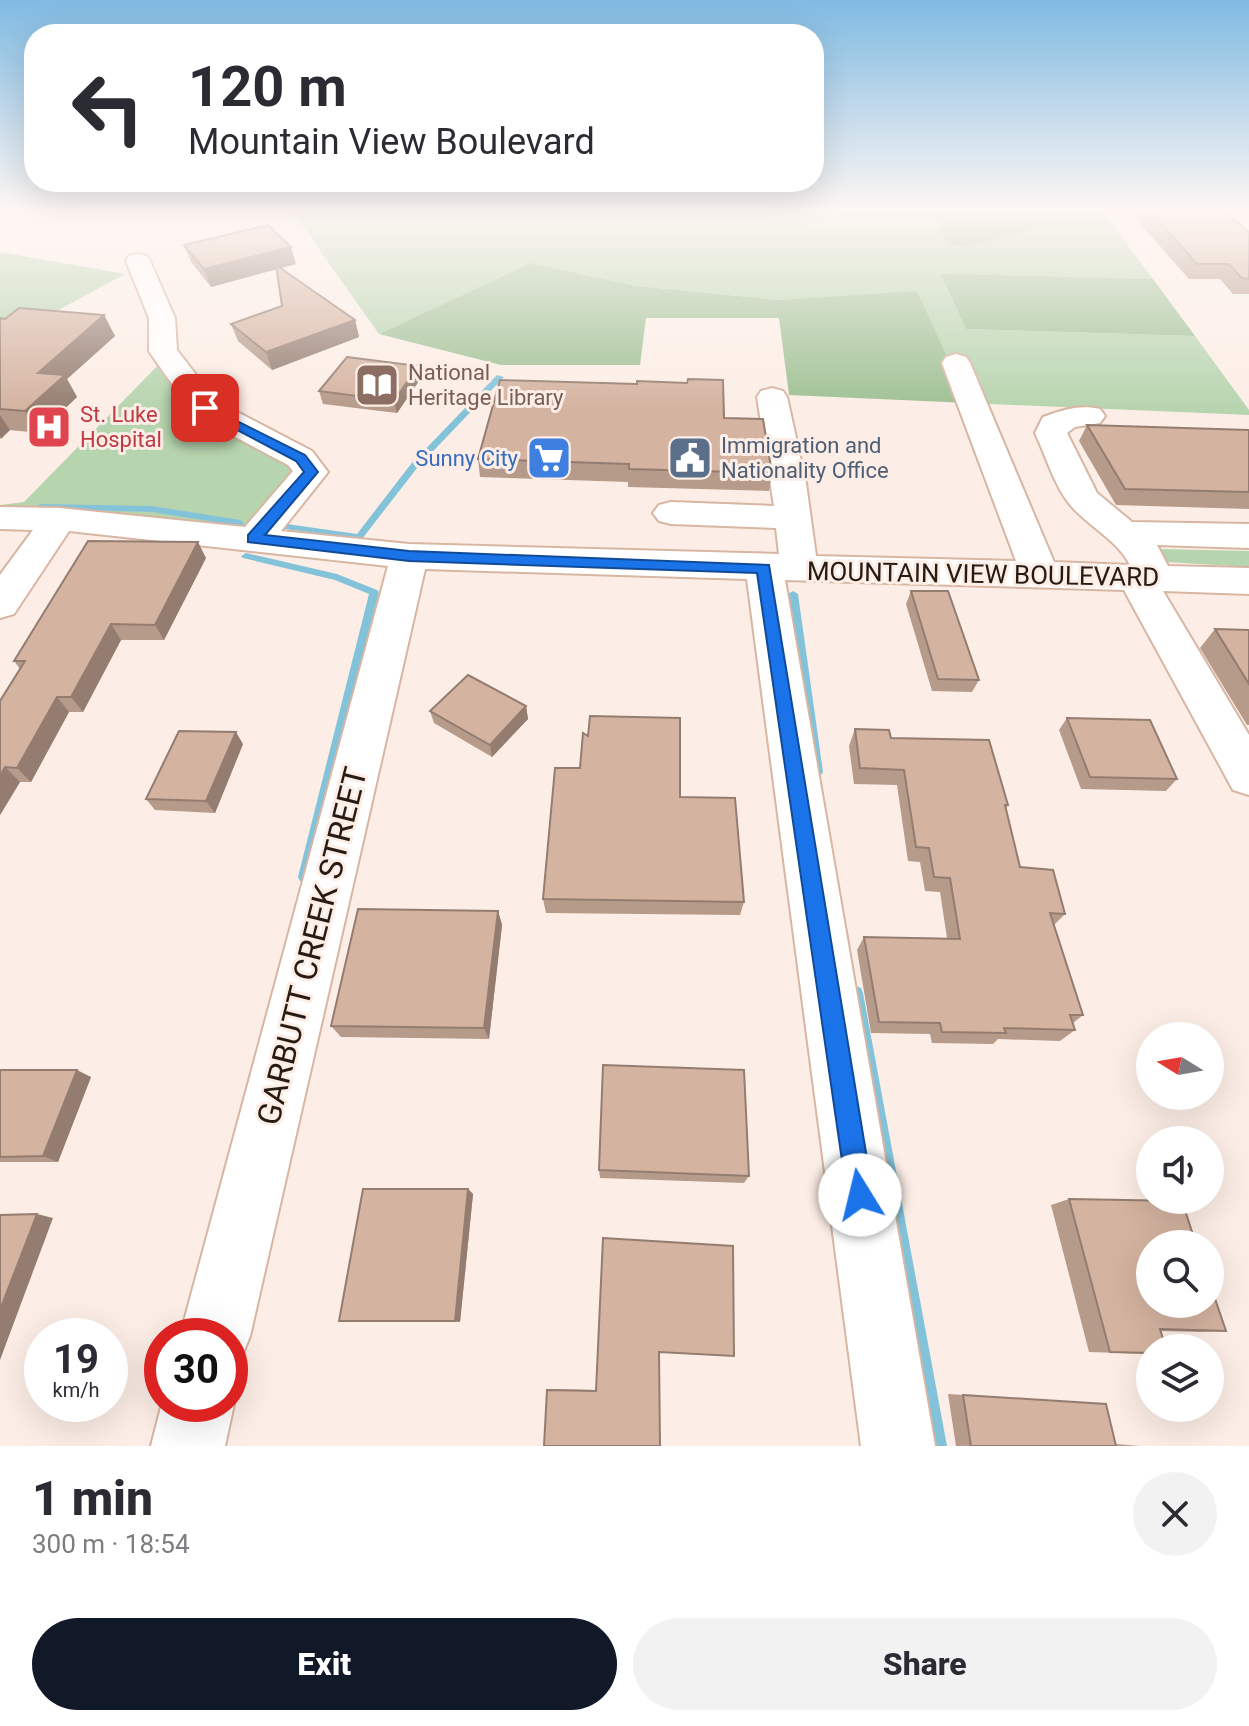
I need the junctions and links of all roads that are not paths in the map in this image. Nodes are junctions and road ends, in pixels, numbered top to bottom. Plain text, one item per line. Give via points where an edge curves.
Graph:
1 (144, 275) edge
2 (956, 363) dead end
3 (772, 397) dead end
4 (1089, 416) dead end
5 (671, 513) dead end
6 (0, 518) edge
7 (793, 518) junction
8 (59, 519) junction
9 (1127, 533) junction
10 (1249, 536) edge
11 (254, 539) junction
12 (409, 556) junction
13 (782, 569) junction
14 (1040, 574) junction
15 (1146, 578) junction
16 (1249, 581) edge
17 (0, 604) edge
18 (1249, 776) edge
19 (219, 1318) edge
20 (194, 1422) edge
21 (188, 1446) edge
22 (898, 1446) edge

1 - 11 street via 162,318 163,351 193,396 205,408 300,458 311,472
2 - 14 street
3 - 7 street
4 - 9 street via 1054,424 1051,433 1083,498
5 - 7 street
6 - 8 street, MOUNTAIN VIEW BOULEVARD
7 - 13 street
8 - 11 street, MOUNTAIN VIEW BOULEVARD
8 - 17 street
9 - 10 street
9 - 15 street via 1136,541
11 - 12 street, MOUNTAIN VIEW BOULEVARD
12 - 13 street, MOUNTAIN VIEW BOULEVARD
12 - 19 street, GARBUTT CREEK STREET
13 - 14 street, MOUNTAIN VIEW BOULEVARD
13 - 22 street
14 - 15 street, MOUNTAIN VIEW BOULEVARD
15 - 16 street, MOUNTAIN VIEW BOULEVARD
15 - 18 street
20 - 21 street

